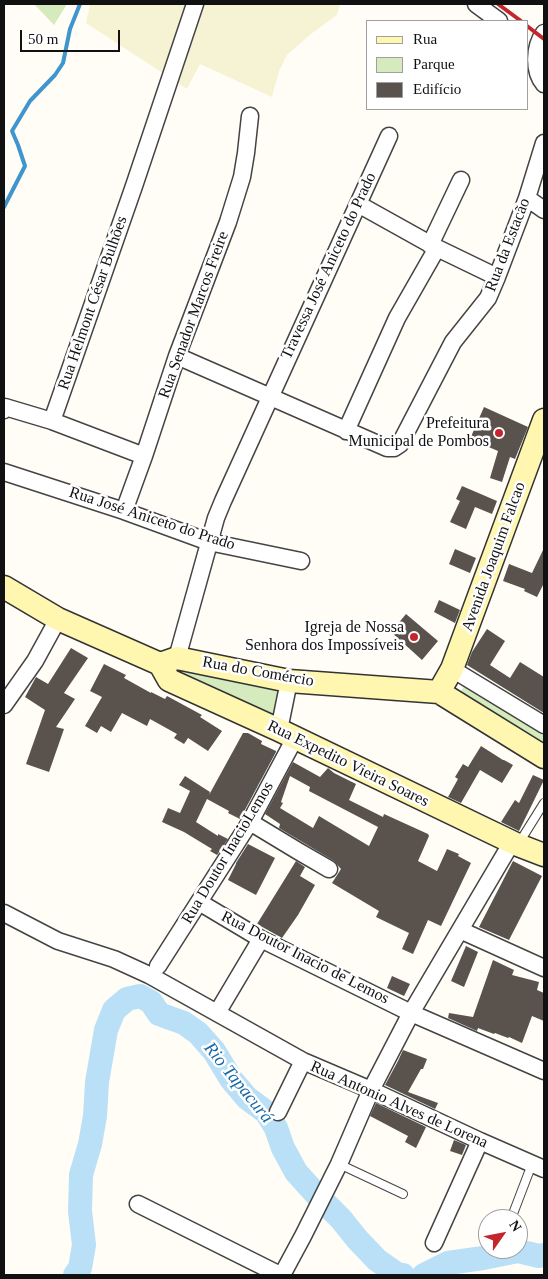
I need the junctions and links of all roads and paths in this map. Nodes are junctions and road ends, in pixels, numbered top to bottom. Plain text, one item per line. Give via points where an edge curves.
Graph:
1 (195, 4) edge
2 (476, 4) edge
3 (497, 20) edge
4 (544, 33) edge
5 (532, 47) edge
6 (544, 84) edge
7 (250, 116) dead end
8 (389, 136) dead end
9 (544, 143) edge
10 (461, 180) dead end
11 (527, 198) junction
12 (358, 204) junction
13 (544, 210) edge
14 (434, 247) junction
15 (497, 278) junction
16 (177, 356) junction
17 (269, 397) junction
18 (4, 408) edge
19 (544, 420) edge
20 (52, 421) junction
21 (346, 431) junction
22 (144, 456) junction
23 (4, 472) edge
24 (124, 511) junction
25 (209, 542) junction
26 (301, 561) dead end
27 (4, 587) edge
28 (58, 619) junction
29 (168, 661) junction
30 (452, 669) junction
31 (289, 681) junction
32 (439, 692) junction
33 (4, 705) edge
34 (544, 725) edge
35 (287, 734) junction
36 (544, 757) edge
37 (544, 803) edge
38 (250, 822) junction
39 (515, 844) junction
40 (544, 856) edge
41 (329, 869) dead end
42 (199, 902) junction
43 (4, 913) edge
44 (460, 930) junction
45 (261, 939) junction
46 (158, 966) dead end
47 (544, 968) edge
48 (217, 1013) junction
49 (411, 1013) junction
50 (303, 1061) junction
51 (544, 1071) edge
52 (371, 1090) junction
53 (278, 1112) dead end
54 (480, 1142) junction
55 (339, 1164) junction
56 (538, 1167) edge
57 (403, 1194) dead end
58 (138, 1204) dead end
59 (516, 1209) edge
60 (434, 1243) dead end
61 (281, 1275) edge

1 - 20 street, Rua Helmont César Bulhões
2 - 3 street
4 - 5 street
5 - 6 street via 539,78
7 - 16 street, Rua Senador Marcos Freire via 242,177
8 - 12 street, Travessa José Aniceto do Prado
9 - 11 street, Rua da Estacão
10 - 14 street
11 - 13 street
11 - 15 street, Rua da Estacão
12 - 14 street
12 - 17 street, Travessa José Aniceto do Prado
14 - 15 street
14 - 21 street via 397,318
15 - 21 street, Rua da Estacão via 488,298 453,342 400,444 388,448
16 - 17 street
16 - 22 street, Rua Senador Marcos Freire
17 - 21 street
17 - 25 street, Travessa José Aniceto do Prado via 223,501
18 - 20 street
19 - 30 main road, Avenida Joaquim Falcao
20 - 22 street
22 - 24 street, Rua Senador Marcos Freire
23 - 24 street, Rua José Aniceto do Prado
24 - 25 street, Rua José Aniceto do Prado
25 - 26 street, Rua José Aniceto do Prado
25 - 29 street, Travessa José Aniceto do Prado
27 - 28 main road, Rua do Comércio
28 - 29 main road, Rua do Comércio
28 - 33 street via 35,661
29 - 31 main road, Rua do Comércio
29 - 35 main road, Rua Expedito Vieira Soares via 169,680
30 - 32 main road, Avenida Joaquim Falcao
30 - 34 street
31 - 32 main road, Rua do Comércio
31 - 35 street, Rua Doutor InacioLemos
32 - 36 main road, Rua do Comércio
35 - 38 street, Rua Doutor InacioLemos
35 - 39 main road, Rua Expedito Vieira Soares
37 - 39 lane
38 - 41 street
38 - 42 street, Rua Doutor InacioLemos
39 - 40 main road, Rua Expedito Vieira Soares
39 - 44 street
42 - 45 street, Rua Doutor Inacio de Lemos
42 - 46 street, Rua Doutor InacioLemos
43 - 48 street, Rua Antonio Alves de Lorena via 58,941 149,974
44 - 47 street
44 - 49 street
45 - 48 street
45 - 49 street, Rua Doutor Inacio de Lemos
48 - 50 street, Rua Antonio Alves de Lorena
49 - 51 street, Rua Doutor Inacio de Lemos
49 - 52 street
50 - 52 street, Rua Antonio Alves de Lorena
50 - 53 street
52 - 54 street, Rua Antonio Alves de Lorena
52 - 55 street
54 - 56 street, Rua Antonio Alves de Lorena
54 - 60 street
55 - 57 lane
55 - 61 street
56 - 59 lane
58 - 61 street

